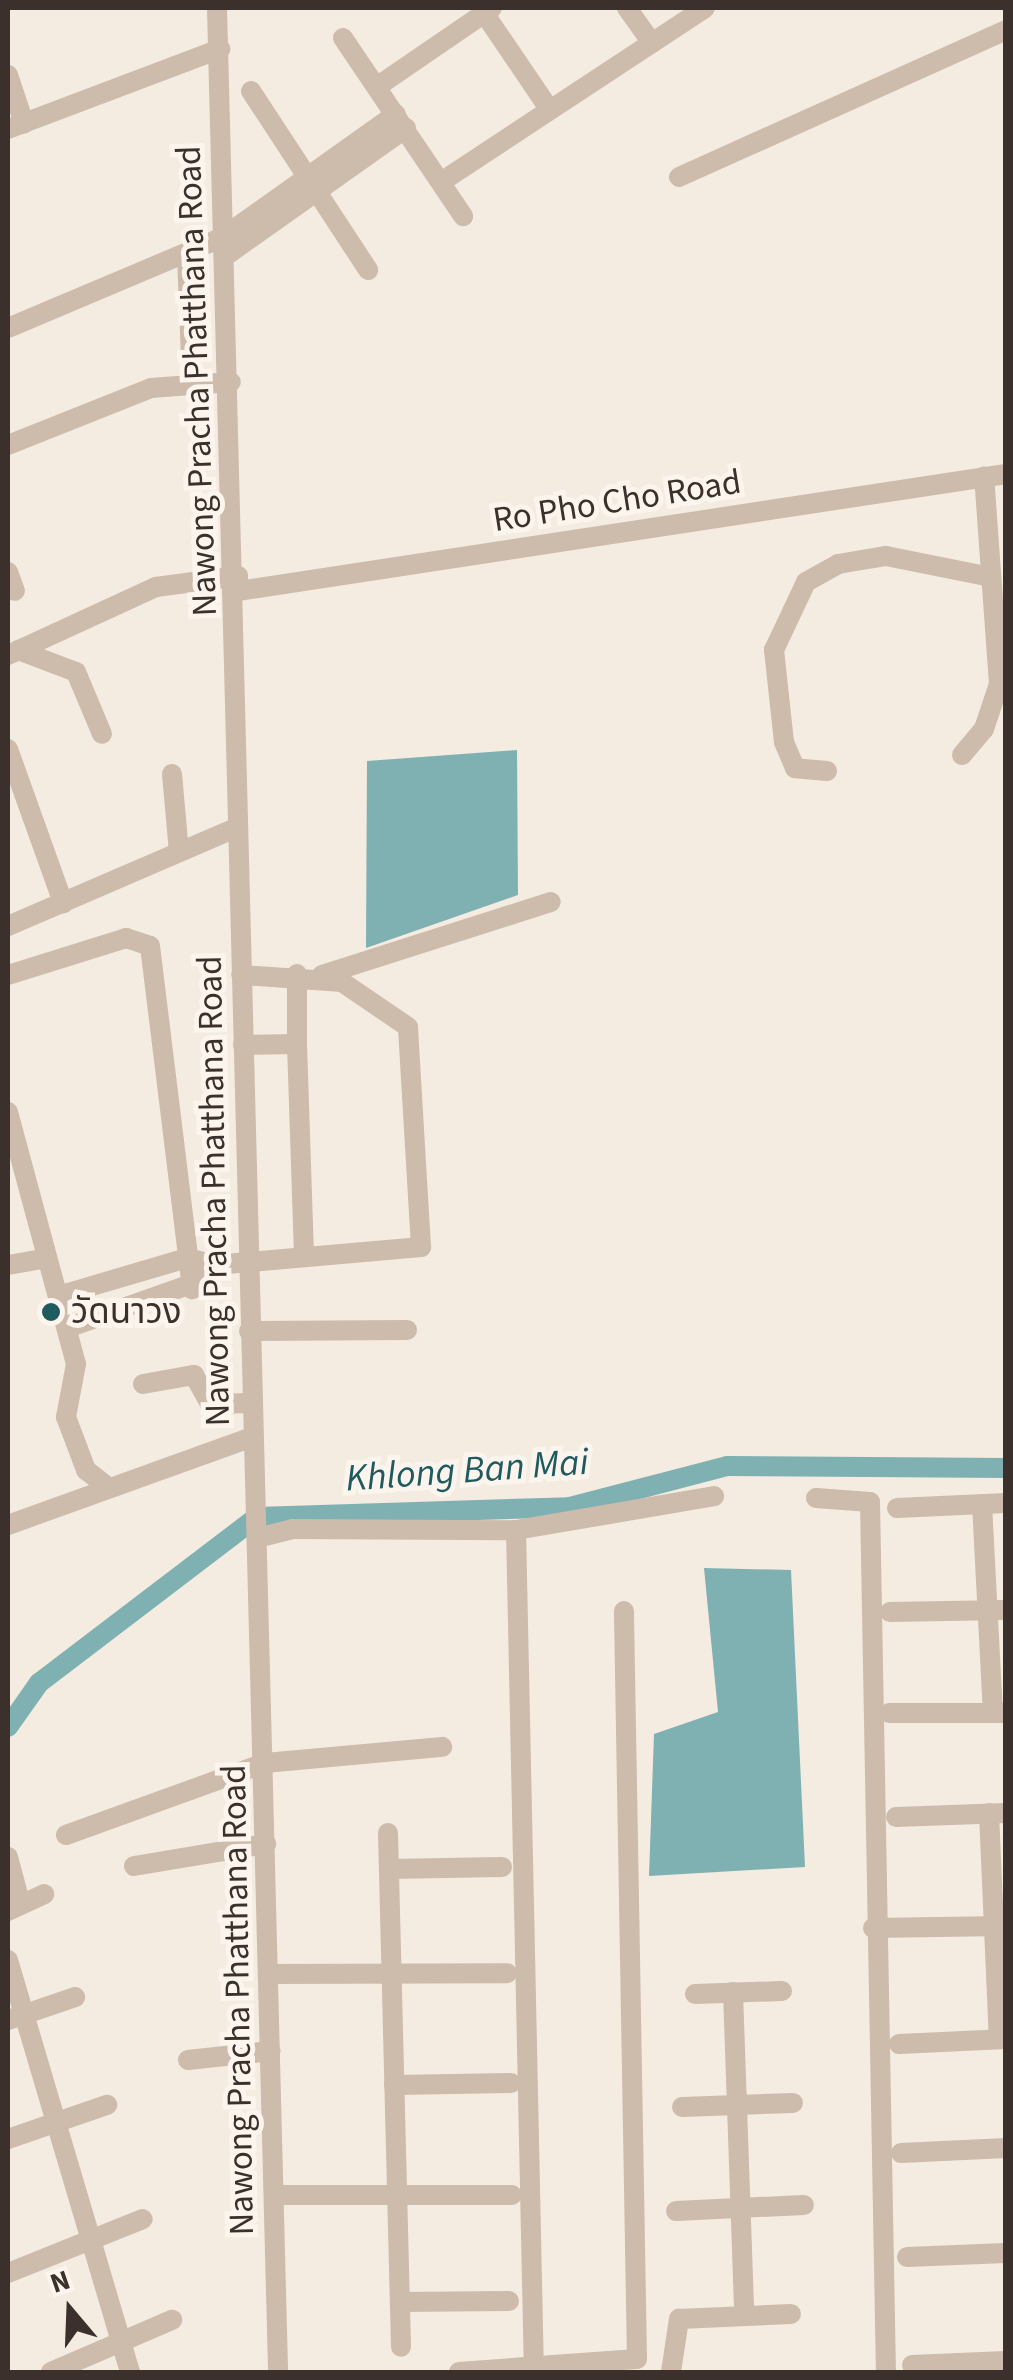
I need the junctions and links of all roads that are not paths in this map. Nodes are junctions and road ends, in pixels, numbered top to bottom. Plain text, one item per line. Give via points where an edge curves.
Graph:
1 (217, 8) edge
2 (627, 8) edge
3 (705, 8) edge
4 (488, 10) edge
5 (1006, 30) edge
6 (343, 38) dead end
7 (652, 43) junction
8 (220, 49) junction
9 (8, 75) edge
10 (378, 86) junction
11 (251, 91) dead end
12 (550, 110) junction
13 (401, 121) junction
14 (16, 126) edge
15 (679, 176) dead end
16 (440, 182) junction
17 (312, 186) junction
18 (463, 216) dead end
19 (224, 247) junction
20 (188, 255) junction
21 (368, 270) dead end
22 (8, 328) edge
23 (231, 382) junction
24 (192, 383) junction
25 (8, 445) edge
26 (1006, 474) edge
27 (984, 477) junction
28 (991, 577) junction
29 (238, 584) junction
30 (13, 653) edge
31 (102, 734) dead end
32 (8, 749) edge
33 (962, 755) dead end
34 (826, 771) dead end
35 (172, 774) dead end
36 (238, 826) junction
37 (179, 852) junction
38 (552, 902) dead end
39 (62, 903) junction
40 (8, 926) edge
41 (298, 974) junction
42 (8, 975) edge
43 (242, 975) junction
44 (320, 976) junction
45 (296, 1044) junction
46 (243, 1045) junction
47 (8, 1112) edge
48 (304, 1254) junction
49 (46, 1258) junction
50 (187, 1258) junction
51 (246, 1261) junction
52 (8, 1265) edge
53 (215, 1265) junction
54 (192, 1289) junction
55 (58, 1296) junction
56 (67, 1328) junction
57 (407, 1330) dead end
58 (249, 1331) junction
59 (143, 1384) dead end
60 (252, 1403) junction
61 (252, 1437) junction
62 (104, 1484) junction
63 (714, 1496) dead end
64 (816, 1498) dead end
65 (1006, 1503) edge
66 (982, 1504) junction
67 (897, 1508) dead end
68 (8, 1525) edge
69 (516, 1530) junction
70 (257, 1535) junction
71 (997, 1610) edge
72 (624, 1611) dead end
73 (890, 1612) dead end
74 (889, 1713) dead end
75 (999, 1713) edge
76 (442, 1747) dead end
77 (265, 1763) junction
78 (997, 1813) edge
79 (896, 1816) dead end
80 (388, 1832) dead end
81 (66, 1835) dead end
82 (266, 1844) junction
83 (8, 1857) edge
84 (134, 1866) dead end
85 (502, 1867) dead end
86 (389, 1869) junction
87 (44, 1894) dead end
88 (14, 1906) edge
89 (1000, 1926) edge
90 (873, 1928) junction
91 (8, 1960) edge
92 (270, 1974) junction
93 (391, 1974) junction
94 (507, 1974) dead end
95 (782, 1991) dead end
96 (734, 1992) junction
97 (694, 1994) dead end
98 (75, 1998) dead end
99 (16, 2017) edge
100 (1002, 2039) edge
101 (899, 2044) dead end
102 (272, 2051) junction
103 (188, 2060) dead end
104 (511, 2083) dead end
105 (394, 2085) junction
106 (793, 2104) dead end
107 (737, 2105) junction
108 (107, 2106) dead end
109 (682, 2107) dead end
110 (56, 2122) junction
111 (8, 2139) edge
112 (1006, 2148) edge
113 (901, 2153) dead end
114 (275, 2195) junction
115 (397, 2195) junction
116 (512, 2195) dead end
117 (804, 2205) dead end
118 (741, 2207) junction
119 (676, 2211) dead end
120 (144, 2219) dead end
121 (91, 2236) junction
122 (1006, 2254) edge
123 (906, 2256) dead end
124 (8, 2273) edge
125 (510, 2301) dead end
126 (400, 2302) junction
127 (744, 2314) junction
128 (790, 2314) dead end
129 (172, 2320) dead end
130 (120, 2341) junction
131 (401, 2347) dead end
132 (638, 2359) junction
133 (1006, 2361) edge
134 (912, 2364) dead end
135 (671, 2367) edge
136 (534, 2371) edge
137 (51, 2372) edge
138 (130, 2372) edge
139 (278, 2372) edge
140 (459, 2372) edge
141 (492, 2372) edge
142 (886, 2372) edge

1 - 8 street, Nawong Pracha Phatthana Road
2 - 7 street
3 - 7 street
4 - 10 street
4 - 12 street
5 - 15 street
6 - 10 street
7 - 12 street
8 - 14 street
8 - 19 street, Nawong Pracha Phatthana Road
9 - 14 street
10 - 13 street
11 - 17 street
12 - 16 street
13 - 16 street
13 - 17 street
16 - 18 street
17 - 19 street
17 - 21 street
19 - 20 street
19 - 23 street, Nawong Pracha Phatthana Road
20 - 22 street
20 - 24 street
23 - 24 street
23 - 29 street, Nawong Pracha Phatthana Road
24 - 25 street via 151,388
26 - 27 street, Ro Pho Cho Road
27 - 28 street
27 - 29 street, Ro Pho Cho Road
28 - 33 street via 1000,684 984,729
28 - 34 street via 886,556 838,564 806,582 774,650 784,742 795,768
29 - 30 street, Ro Pho Cho Road via 156,587
29 - 36 street, Nawong Pracha Phatthana Road
30 - 31 street via 76,672
32 - 39 street
35 - 37 street
36 - 37 street
36 - 43 street, Nawong Pracha Phatthana Road
37 - 39 street
38 - 44 street
39 - 40 street
41 - 43 street
41 - 44 street
41 - 45 street
42 - 50 street via 126,938 150,946
43 - 46 street, Nawong Pracha Phatthana Road
44 - 48 street via 357,988 408,1027 424,1241 408,1251
45 - 46 street
45 - 48 street
46 - 51 street, Nawong Pracha Phatthana Road
47 - 49 street
48 - 51 street
49 - 52 street
49 - 55 street
50 - 53 street
50 - 54 street
50 - 55 street
51 - 53 street
51 - 58 street, Nawong Pracha Phatthana Road
53 - 54 street
54 - 56 street
55 - 56 street
56 - 62 street via 76,1364 66,1417 86,1470
57 - 58 street
58 - 60 street, Nawong Pracha Phatthana Road
59 - 60 street via 194,1375 210,1404
60 - 61 street, Nawong Pracha Phatthana Road
61 - 62 street
61 - 70 street, Nawong Pracha Phatthana Road
62 - 68 street
63 - 69 street
64 - 90 street via 870,1502
65 - 66 street
66 - 67 street
66 - 71 street
69 - 70 street via 293,1529
69 - 136 street
70 - 77 street, Nawong Pracha Phatthana Road
71 - 73 street
71 - 75 street
72 - 132 street
74 - 75 street
76 - 77 street
77 - 81 street
77 - 82 street, Nawong Pracha Phatthana Road
78 - 79 street
78 - 89 street
80 - 86 street
82 - 84 street
82 - 92 street, Nawong Pracha Phatthana Road
83 - 88 street
85 - 86 street
86 - 93 street
87 - 88 street
89 - 90 street
89 - 100 street
90 - 142 street
91 - 99 street
92 - 93 street
92 - 102 street, Nawong Pracha Phatthana Road
93 - 94 street
93 - 105 street
95 - 96 street
96 - 97 street
96 - 107 street
98 - 99 street
99 - 110 street
100 - 101 street
102 - 103 street
102 - 114 street, Nawong Pracha Phatthana Road
104 - 105 street
105 - 115 street
106 - 107 street
107 - 109 street
107 - 118 street
108 - 110 street
110 - 111 street
110 - 121 street
112 - 113 street
114 - 115 street
114 - 139 street, Nawong Pracha Phatthana Road
115 - 116 street
115 - 126 street
117 - 118 street
118 - 119 street
118 - 127 street
120 - 121 street
121 - 124 street
121 - 130 street
122 - 123 street
125 - 126 street
126 - 131 street
127 - 128 street
127 - 135 street via 679,2319
129 - 130 street
130 - 137 street
130 - 138 street
132 - 135 street
132 - 136 street
133 - 134 street
136 - 141 street
140 - 141 street

